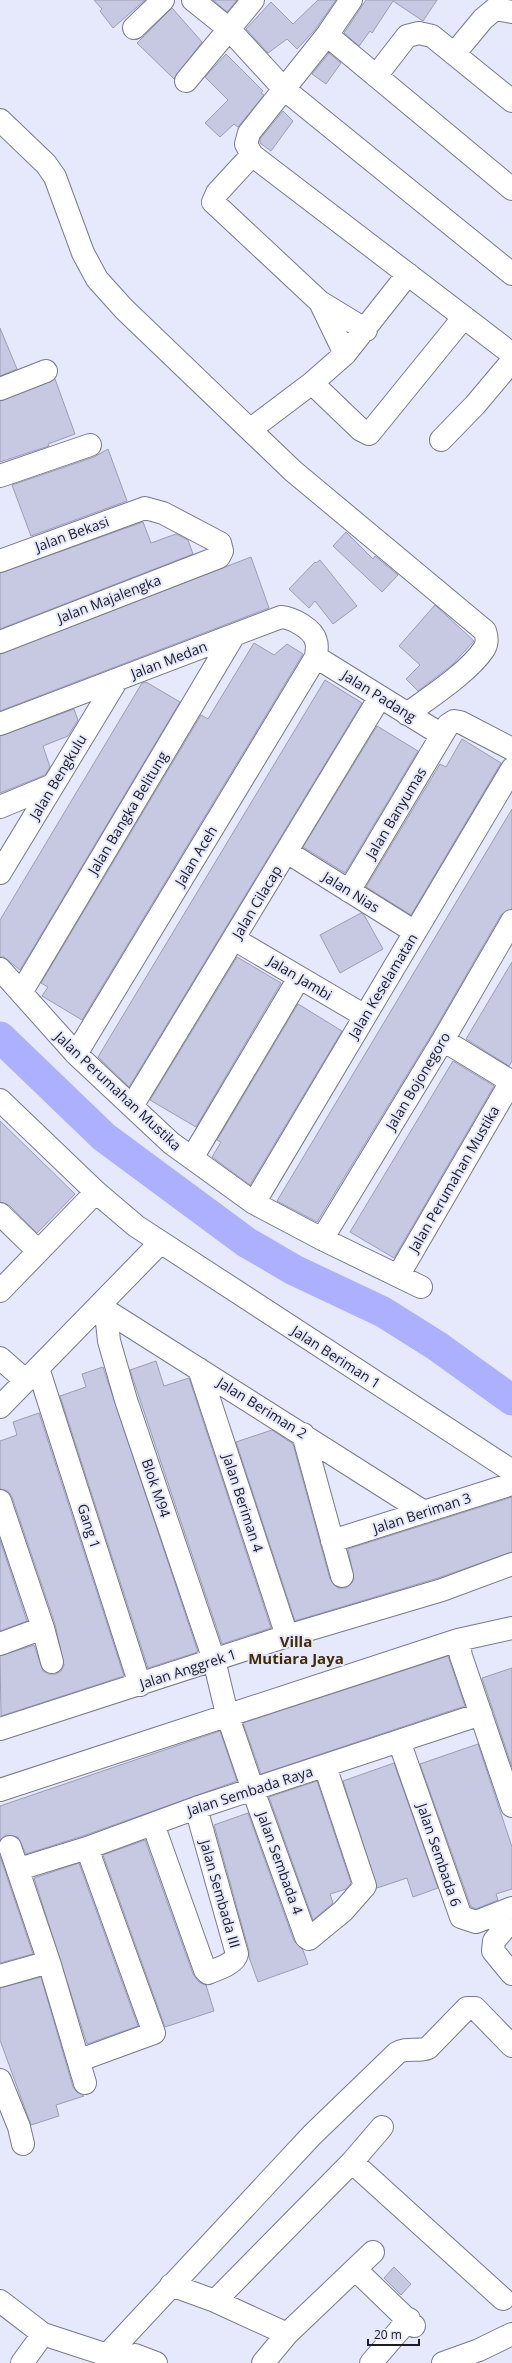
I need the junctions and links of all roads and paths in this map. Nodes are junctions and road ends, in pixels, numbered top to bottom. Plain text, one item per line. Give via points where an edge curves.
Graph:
1 (163, 0) edge
2 (193, 0) edge
3 (253, 0) edge
4 (351, 0) edge
5 (512, 12) edge
6 (134, 28) dead end
7 (229, 29) junction
8 (326, 36) junction
9 (454, 54) junction
10 (376, 76) junction
11 (186, 81) dead end
12 (284, 89) junction
13 (512, 101) edge
14 (0, 120) edge
15 (252, 155) junction
16 (512, 189) edge
17 (408, 274) junction
18 (512, 274) edge
19 (320, 302) junction
20 (464, 317) junction
21 (366, 330) junction
22 (345, 354) junction
23 (512, 354) edge
24 (512, 360) edge
25 (46, 371) dead end
26 (312, 383) junction
27 (0, 389) edge
28 (251, 429) junction
29 (442, 440) dead end
30 (90, 445) dead end
31 (0, 476) edge
32 (145, 508) joint
33 (0, 561) edge
34 (234, 635) junction
35 (0, 642) edge
36 (316, 658) junction
37 (117, 680) junction
38 (380, 697) junction
39 (407, 714) junction
40 (0, 724) edge
41 (442, 735) junction
42 (512, 749) edge
43 (512, 769) edge
44 (53, 785) junction
45 (0, 807) edge
46 (287, 852) junction
47 (0, 873) edge
48 (349, 891) junction
49 (512, 921) edge
50 (415, 932) junction
51 (234, 939) junction
52 (0, 969) edge
53 (299, 978) junction
54 (22, 991) junction
55 (365, 1016) junction
56 (443, 1040) junction
57 (76, 1054) junction
58 (512, 1081) edge
59 (0, 1100) edge
60 (132, 1106) junction
61 (192, 1158) junction
62 (96, 1192) junction
63 (254, 1203) junction
64 (0, 1214) edge
65 (322, 1239) junction
66 (160, 1243) junction
67 (38, 1252) junction
68 (398, 1276) junction
69 (420, 1287) dead end
70 (0, 1291) edge
71 (102, 1310) junction
72 (0, 1358) edge
73 (198, 1369) junction
74 (32, 1374) junction
75 (0, 1407) edge
76 (303, 1434) junction
77 (512, 1471) edge
78 (512, 1484) edge
79 (0, 1501) edge
80 (424, 1512) junction
81 (332, 1541) junction
82 (512, 1564) edge
83 (342, 1576) dead end
84 (43, 1628) junction
85 (512, 1628) edge
86 (287, 1636) junction
87 (0, 1644) edge
88 (459, 1648) junction
89 (214, 1660) junction
90 (52, 1662) dead end
91 (140, 1685) junction
92 (227, 1714) junction
93 (481, 1714) junction
94 (0, 1728) edge
95 (399, 1741) junction
96 (325, 1766) junction
97 (0, 1790) edge
98 (253, 1790) junction
99 (511, 1798) edge
100 (196, 1808) junction
101 (153, 1824) junction
102 (10, 1847) dead end
103 (87, 1848) junction
104 (19, 1869) junction
105 (506, 1919) edge
106 (50, 1962) junction
107 (512, 1974) edge
108 (0, 1976) edge
109 (512, 2046) edge
110 (80, 2060) junction
111 (85, 2082) dead end
112 (2, 2093) edge
113 (382, 2128) dead end
114 (23, 2144) dead end
115 (352, 2162) junction
116 (373, 2252) dead end
117 (355, 2269) junction
118 (171, 2285) junction
119 (504, 2299) dead end
120 (0, 2301) edge
121 (215, 2301) junction
122 (43, 2334) junction
123 (288, 2334) junction
124 (512, 2334) edge
125 (116, 2360) edge
126 (22, 2363) edge
127 (156, 2363) edge
128 (263, 2363) edge
129 (371, 2363) edge
130 (443, 2363) edge

1 - 6 street
2 - 7 street
3 - 7 street
4 - 8 street
5 - 9 street via 495,9 483,19
7 - 11 street
7 - 12 street
8 - 10 street
8 - 12 street
9 - 10 street via 432,36 419,33 407,36
9 - 13 street
10 - 16 street
12 - 15 street via 246,139
12 - 18 street
14 - 28 street via 55,176 74,231 97,279 129,315
15 - 17 street
15 - 19 street via 217,193 214,202
17 - 20 street
17 - 21 street
19 - 21 street
19 - 22 street
20 - 23 street
20 - 26 street via 369,434 361,430
21 - 22 street
22 - 26 street
24 - 29 street
25 - 27 street
26 - 28 street
28 - 39 street via 318,493 485,631 485,648 458,675
30 - 31 street
32 - 33 street, Jalan Bekasi
32 - 35 street, Jalan Majalengka via 163,513 220,543 222,551 219,557
34 - 36 street, Jalan Medan via 287,617 306,627 316,641
34 - 37 street, Jalan Medan
34 - 54 street, Jalan Bangka Belitung
36 - 38 street, Jalan Padang
36 - 57 street, Jalan Aceh
37 - 40 street, Jalan Medan
37 - 44 street, Jalan Bengkulu
38 - 39 street, Jalan Padang
38 - 46 street, Jalan Cilacap
39 - 41 street, Jalan Padang
41 - 42 street, Jalan Banyumas via 448,725 454,721 460,722
41 - 48 street, Jalan Banyumas
43 - 50 street, Jalan Keselamatan
44 - 45 street
44 - 47 street, Jalan Bengkulu
46 - 48 street, Jalan Nias
46 - 51 street, Jalan Cilacap
48 - 50 street, Jalan Nias
49 - 56 street, Jalan Bojonegoro
50 - 55 street, Jalan Keselamatan
51 - 53 street, Jalan Jambi
51 - 60 street, Jalan Cilacap
52 - 54 street, Jalan Perumahan Mustika
53 - 55 street, Jalan Jambi
53 - 61 street
54 - 57 street, Jalan Perumahan Mustika via 48,1025
55 - 63 street, Jalan Keselamatan
56 - 58 street
56 - 65 street, Jalan Bojonegoro
57 - 60 street, Jalan Perumahan Mustika
58 - 68 street, Jalan Perumahan Mustika
59 - 62 street, Jalan Beriman 1
60 - 61 street, Jalan Perumahan Mustika via 171,1143
61 - 63 street, Jalan Perumahan Mustika
62 - 66 street, Jalan Beriman 1
62 - 67 street
63 - 65 street, Jalan Perumahan Mustika
64 - 67 street
65 - 68 street, Jalan Perumahan Mustika
66 - 71 street
66 - 77 street, Jalan Beriman 1
67 - 70 street
68 - 69 street, Jalan Perumahan Mustika
71 - 73 street, Jalan Beriman 2
71 - 74 street
71 - 89 street, Blok M94 via 126,1400
72 - 74 street
73 - 76 street, Jalan Beriman 2
73 - 86 street, Jalan Beriman 4
74 - 75 street
74 - 91 street, Gang 1
76 - 80 street, Jalan Beriman 2
76 - 81 street
78 - 80 street, Jalan Beriman 3
79 - 84 street
80 - 81 street, Jalan Beriman 3
81 - 83 street
82 - 86 street, Jalan Anggrek 1 via 442,1590
84 - 87 street
84 - 90 street
85 - 88 street
86 - 89 street, Jalan Anggrek 1
88 - 92 street
88 - 93 street
89 - 91 street, Jalan Anggrek 1
89 - 92 street, Blok M94
91 - 94 street, Jalan Anggrek 1
92 - 97 street
92 - 98 street, Jalan Sembada 4
93 - 95 street, Jalan Sembada Raya
93 - 99 street
95 - 96 street, Jalan Sembada Raya
95 - 105 street, Jalan Sembada 6 via 461,1917 476,1922
96 - 98 street, Jalan Sembada Raya
96 - 98 street, Jalan Sembada 4 via 365,1886 311,1939 306,1937
98 - 100 street, Jalan Sembada Raya
100 - 101 street, Jalan Sembada Raya
100 - 101 street, Jalan Sembada III via 237,1954 226,1965 208,1973
101 - 103 street, Jalan Sembada Raya
102 - 104 street
103 - 104 street, Jalan Sembada Raya
103 - 110 street via 154,2033
104 - 106 street
105 - 107 street via 494,1941 493,1951
106 - 108 street
106 - 110 street
109 - 118 street via 475,2008 470,2007 428,2048 397,2052 312,2135
110 - 111 street
112 - 114 street
113 - 115 street
115 - 119 street
115 - 121 street
116 - 117 street
117 - 123 street
117 - 129 street via 412,2323
118 - 121 street
118 - 125 street
120 - 122 street
121 - 123 street
122 - 125 street
122 - 126 street
123 - 128 street
124 - 130 street
125 - 127 street via 135,2355

